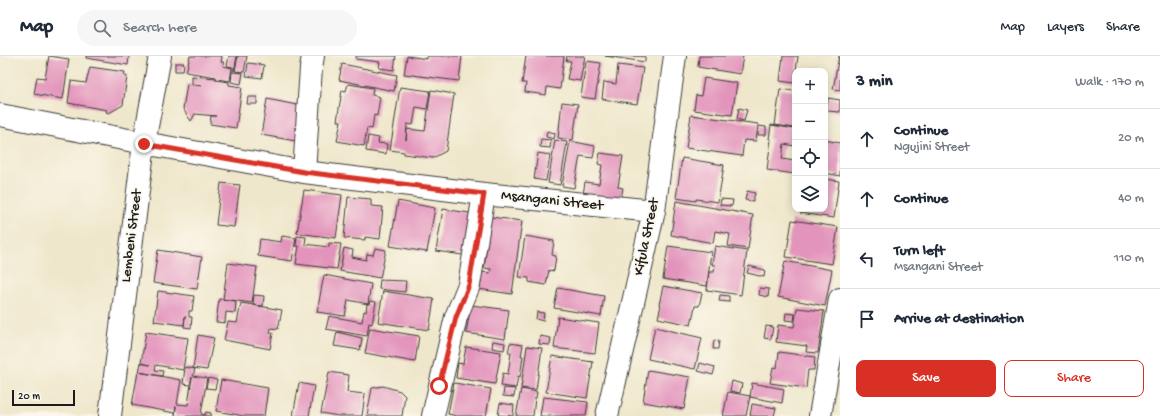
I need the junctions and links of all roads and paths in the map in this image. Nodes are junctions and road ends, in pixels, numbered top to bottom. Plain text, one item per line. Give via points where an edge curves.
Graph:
1 (160, 56) edge
2 (313, 56) edge
3 (675, 56) edge
4 (0, 115) edge
5 (144, 144) junction
6 (304, 172) junction
7 (484, 194) junction
8 (654, 211) junction
9 (840, 299) edge
10 (110, 416) edge
11 (433, 416) edge
12 (607, 416) edge
13 (820, 416) edge

1 - 5 street, Lembeni Street
2 - 6 street
3 - 8 street, Kifula Street
4 - 5 street, Msangani Street
5 - 6 street, Msangani Street
5 - 10 street, Lembeni Street
6 - 7 street, Msangani Street
7 - 8 street, Msangani Street
7 - 11 street via 469,285 456,317
8 - 12 street, Kifula Street
9 - 13 street

